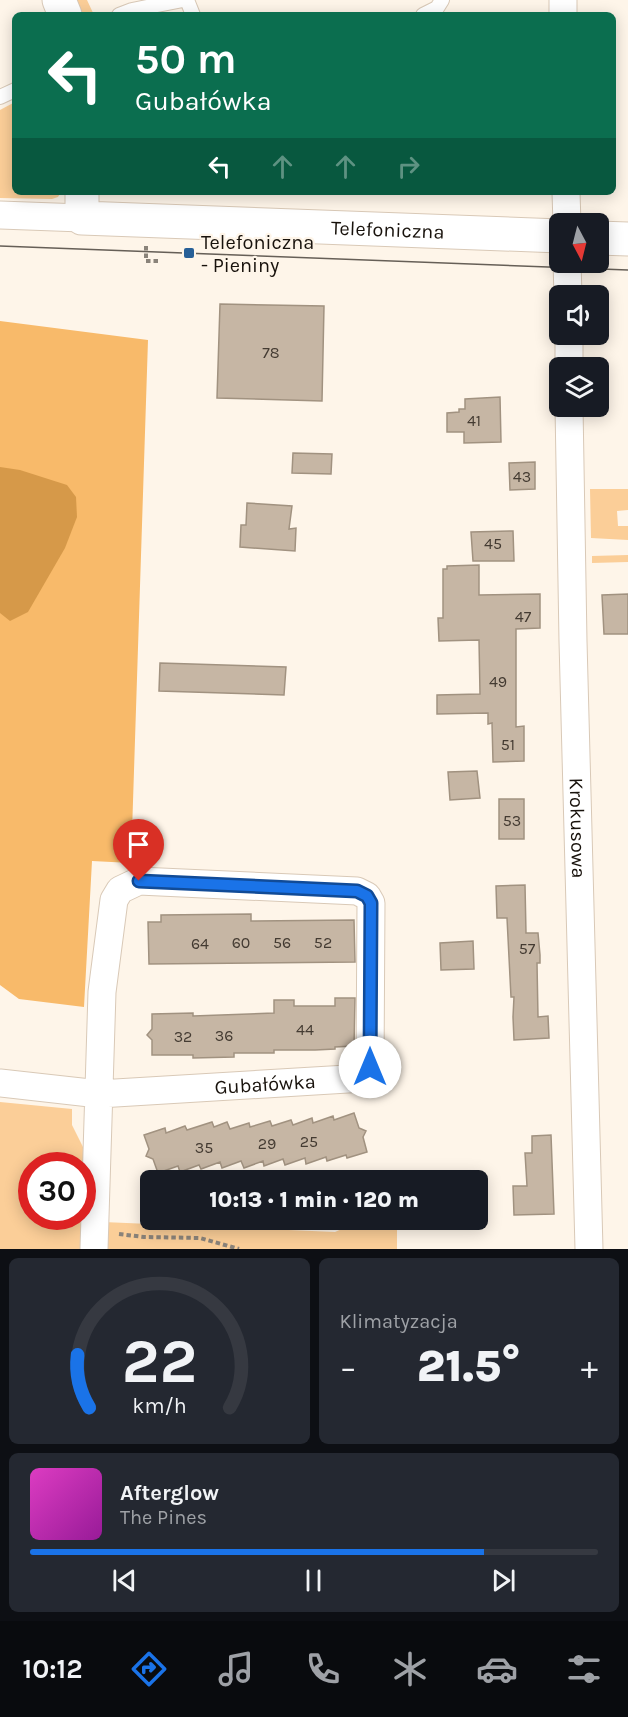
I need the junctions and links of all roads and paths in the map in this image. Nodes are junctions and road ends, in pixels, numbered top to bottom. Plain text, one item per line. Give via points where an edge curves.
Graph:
1 (185, 0) edge
2 (442, 0) edge
3 (126, 12) edge
4 (429, 12) edge
5 (566, 195) edge
6 (82, 205) edge
7 (567, 213) edge
8 (0, 215) edge
9 (549, 235) edge
10 (609, 238) edge
11 (628, 239) edge
12 (154, 245) dead end
13 (161, 261) dead end
14 (569, 417) edge
15 (0, 1083) edge
16 (99, 1094) junction
17 (96, 1209) joint
18 (95, 1230) edge
19 (94, 1249) edge
20 (239, 1249) edge
21 (589, 1249) edge

1 - 3 lane
2 - 4 lane
5 - 7 street
6 - 8 street, Telefoniczna
6 - 9 street, Telefoniczna
10 - 11 street
12 - 13 path via 146,245 146,261
14 - 21 street, Krokusowa
15 - 16 street, Gubałówka
16 - 16 street, Gubałówka via 102,992 114,900 120,890 139,881 357,891 367,896 371,903 370,1067 364,1078
16 - 17 street
17 - 20 path via 120,1235 200,1238
18 - 19 street

